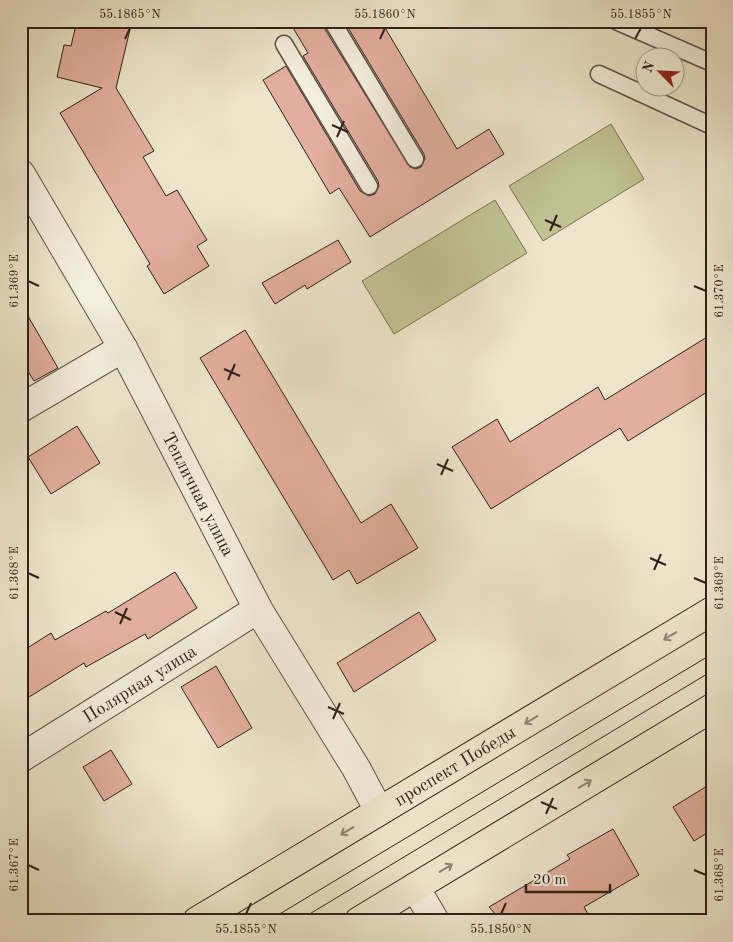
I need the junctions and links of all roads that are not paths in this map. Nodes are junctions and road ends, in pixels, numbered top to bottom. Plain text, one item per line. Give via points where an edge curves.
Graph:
1 (332, 21) edge
2 (618, 22) edge
3 (284, 44) dead end
4 (712, 62) edge
5 (599, 74) dead end
6 (712, 126) edge
7 (415, 159) dead end
8 (21, 174) edge
9 (369, 186) dead end
10 (123, 348) junction
11 (21, 408) edge
12 (258, 609) junction
13 (712, 610) edge
14 (712, 708) edge
15 (21, 758) edge
16 (379, 811) junction
17 (415, 887) junction
18 (197, 921) edge
19 (359, 921) edge
20 (435, 921) edge

1 - 7 lane
2 - 4 lane
3 - 9 lane
5 - 6 lane
8 - 10 street, Тепличная улица
10 - 11 street
10 - 12 street, Тепличная улица
12 - 15 street, Полярная улица
12 - 16 street, Тепличная улица
13 -> 16 main road, проспект Победы
17 -> 14 main road
16 -> 18 main road, проспект Победы
17 - 19 main road
17 - 20 street

